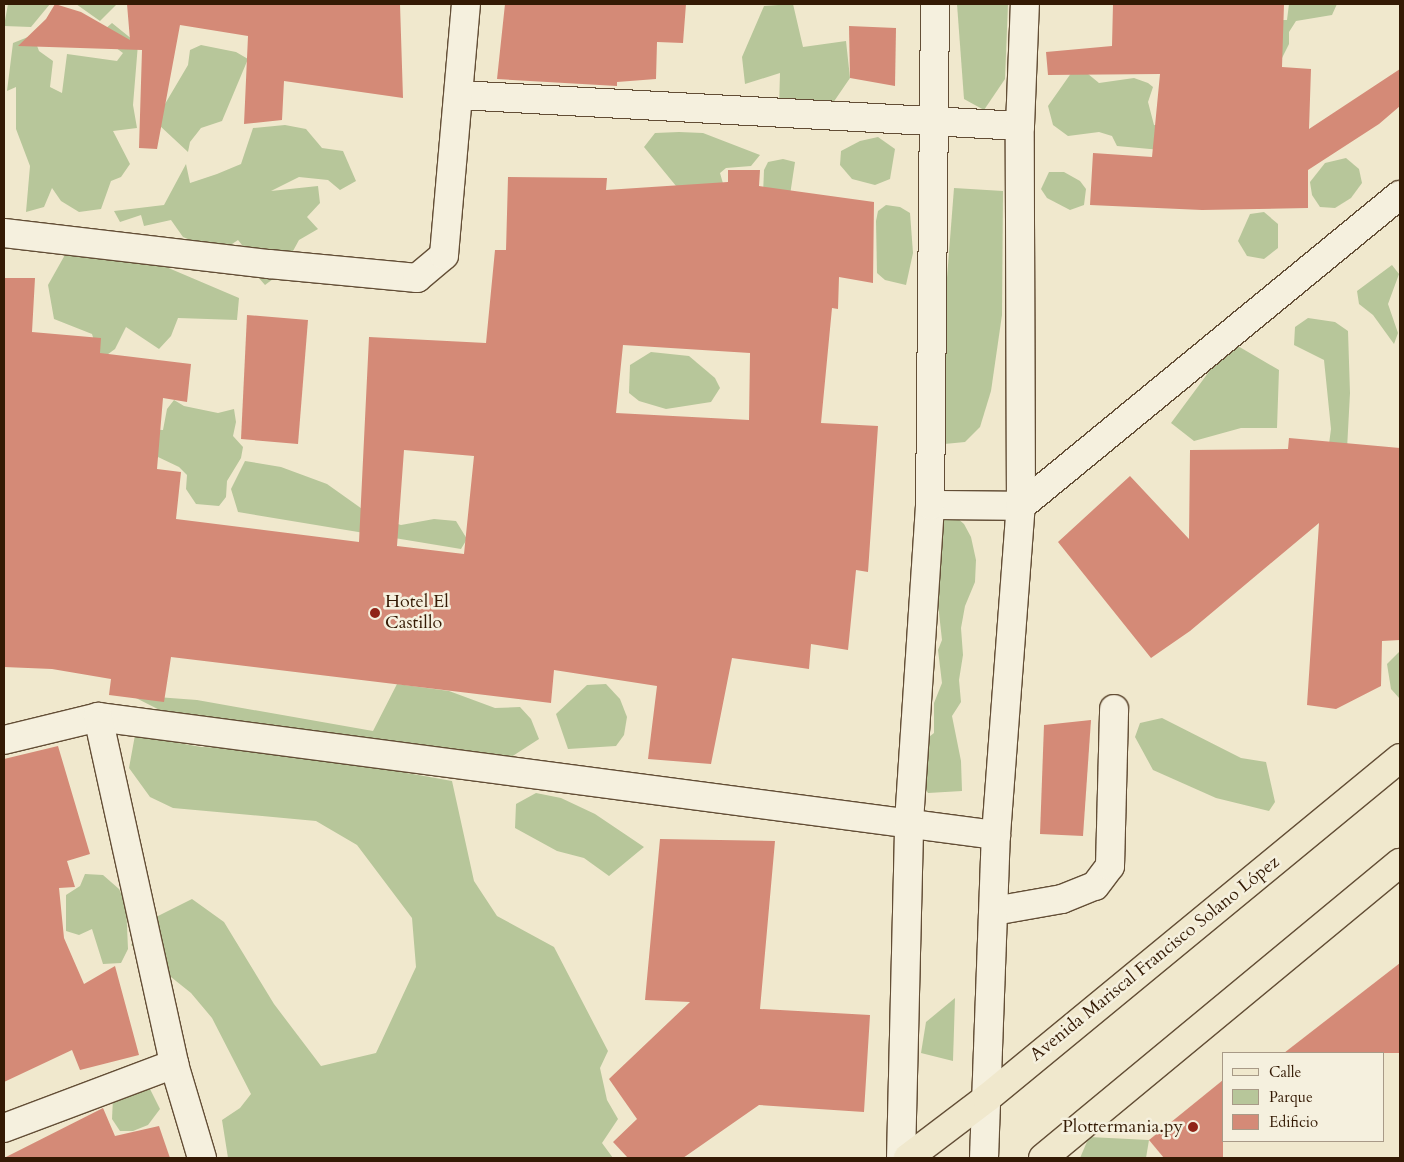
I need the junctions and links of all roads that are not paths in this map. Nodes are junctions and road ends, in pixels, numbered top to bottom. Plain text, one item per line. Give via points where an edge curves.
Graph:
1 (466, 4) edge
2 (935, 4) edge
3 (1025, 4) edge
4 (459, 95) junction
5 (933, 122) junction
6 (1020, 126) junction
7 (1400, 196) edge
8 (4, 233) edge
9 (930, 505) junction
10 (1021, 506) junction
11 (1114, 709) dead end
12 (98, 717) junction
13 (4, 740) edge
14 (1400, 758) edge
15 (909, 822) junction
16 (996, 835) junction
17 (1400, 863) edge
18 (994, 911) junction
19 (174, 1064) junction
20 (986, 1098) junction
21 (4, 1128) edge
22 (202, 1158) edge
23 (901, 1158) edge
24 (908, 1158) edge
25 (984, 1158) edge
26 (1043, 1158) edge

1 - 4 street
2 - 5 street
3 - 6 street
4 - 5 street
4 - 8 street via 444,255 417,278
5 - 6 street
5 - 9 street
6 - 10 street
7 - 10 street
9 - 10 street
9 - 15 street
10 - 16 street
11 - 18 street via 1110,866 1095,886 1062,899
12 - 13 street
12 - 15 street
12 - 19 street
14 - 20 main road, Avenida Mariscal Francisco Solano López
15 - 16 street
15 - 23 street
16 - 18 street
17 - 26 main road
18 - 20 street
19 - 21 street
19 - 22 street
20 - 24 main road, Avenida Mariscal Francisco Solano López
20 - 25 street

